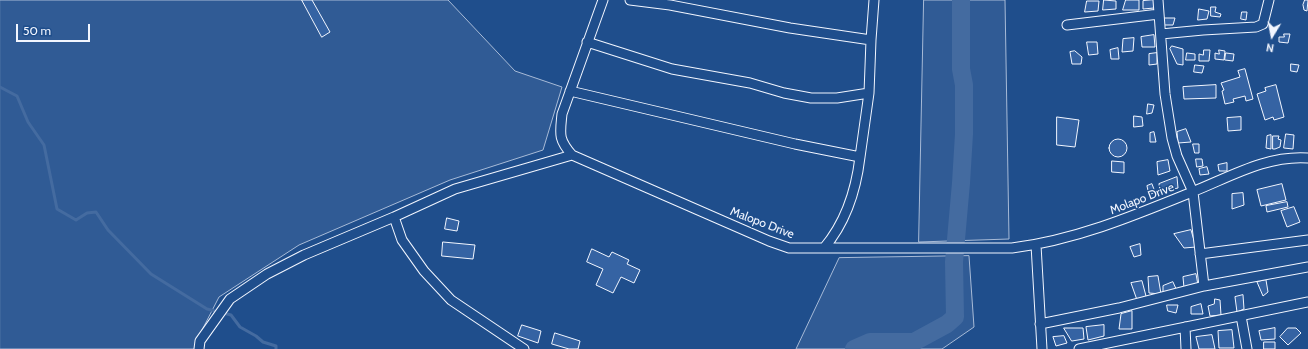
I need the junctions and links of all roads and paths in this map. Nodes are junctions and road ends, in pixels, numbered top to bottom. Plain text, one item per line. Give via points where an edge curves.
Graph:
1 (603, 0) edge
2 (630, 0) edge
3 (874, 0) edge
4 (1158, 0) edge
5 (1269, 0) edge
6 (1159, 14) junction
7 (1067, 25) dead end
8 (1161, 34) junction
9 (871, 40) junction
10 (587, 42) junction
11 (570, 91) junction
12 (869, 93) junction
13 (572, 155) junction
14 (860, 157) junction
15 (1308, 158) edge
16 (1193, 192) junction
17 (394, 217) junction
18 (1308, 240) edge
19 (1036, 245) junction
20 (824, 248) junction
21 (980, 249) joint
22 (1200, 254) junction
23 (1308, 267) edge
24 (1204, 286) junction
25 (1308, 302) edge
26 (1241, 316) junction
27 (1040, 324) junction
28 (1185, 327) junction
29 (1117, 345) edge
30 (199, 349) edge
31 (524, 349) edge
32 (1042, 349) edge
33 (1079, 349) edge
34 (1186, 349) edge
35 (1247, 349) edge

1 - 10 street
2 - 9 street
3 - 9 street
4 - 6 street
5 - 8 street via 1263,24 1256,27
6 - 7 street
6 - 8 street
8 - 16 street via 1165,94 1172,138
9 - 12 street
10 - 11 street
10 - 12 street via 672,69 750,83 810,98 837,98
11 - 13 street via 562,114 560,132 562,144
11 - 14 street
12 - 14 street
13 - 17 street via 455,189
13 - 20 street, Malopo Drive via 769,241 789,248
14 - 20 street via 850,206 833,239
15 - 16 street, Molapo Drive via 1285,158 1264,162
16 - 19 street, Molapo Drive via 1094,230
16 - 22 street
17 - 30 street via 304,254 267,274 230,299 200,341
17 - 31 street via 402,240 424,271 451,300
18 - 22 street
19 - 21 street, Molapo Drive
19 - 27 street
20 - 21 street, Malopo Drive
22 - 24 street
23 - 24 street
24 - 27 street via 1119,308
25 - 26 street
26 - 28 street
26 - 35 street
27 - 32 street
28 - 29 street
28 - 34 street
29 - 33 street

